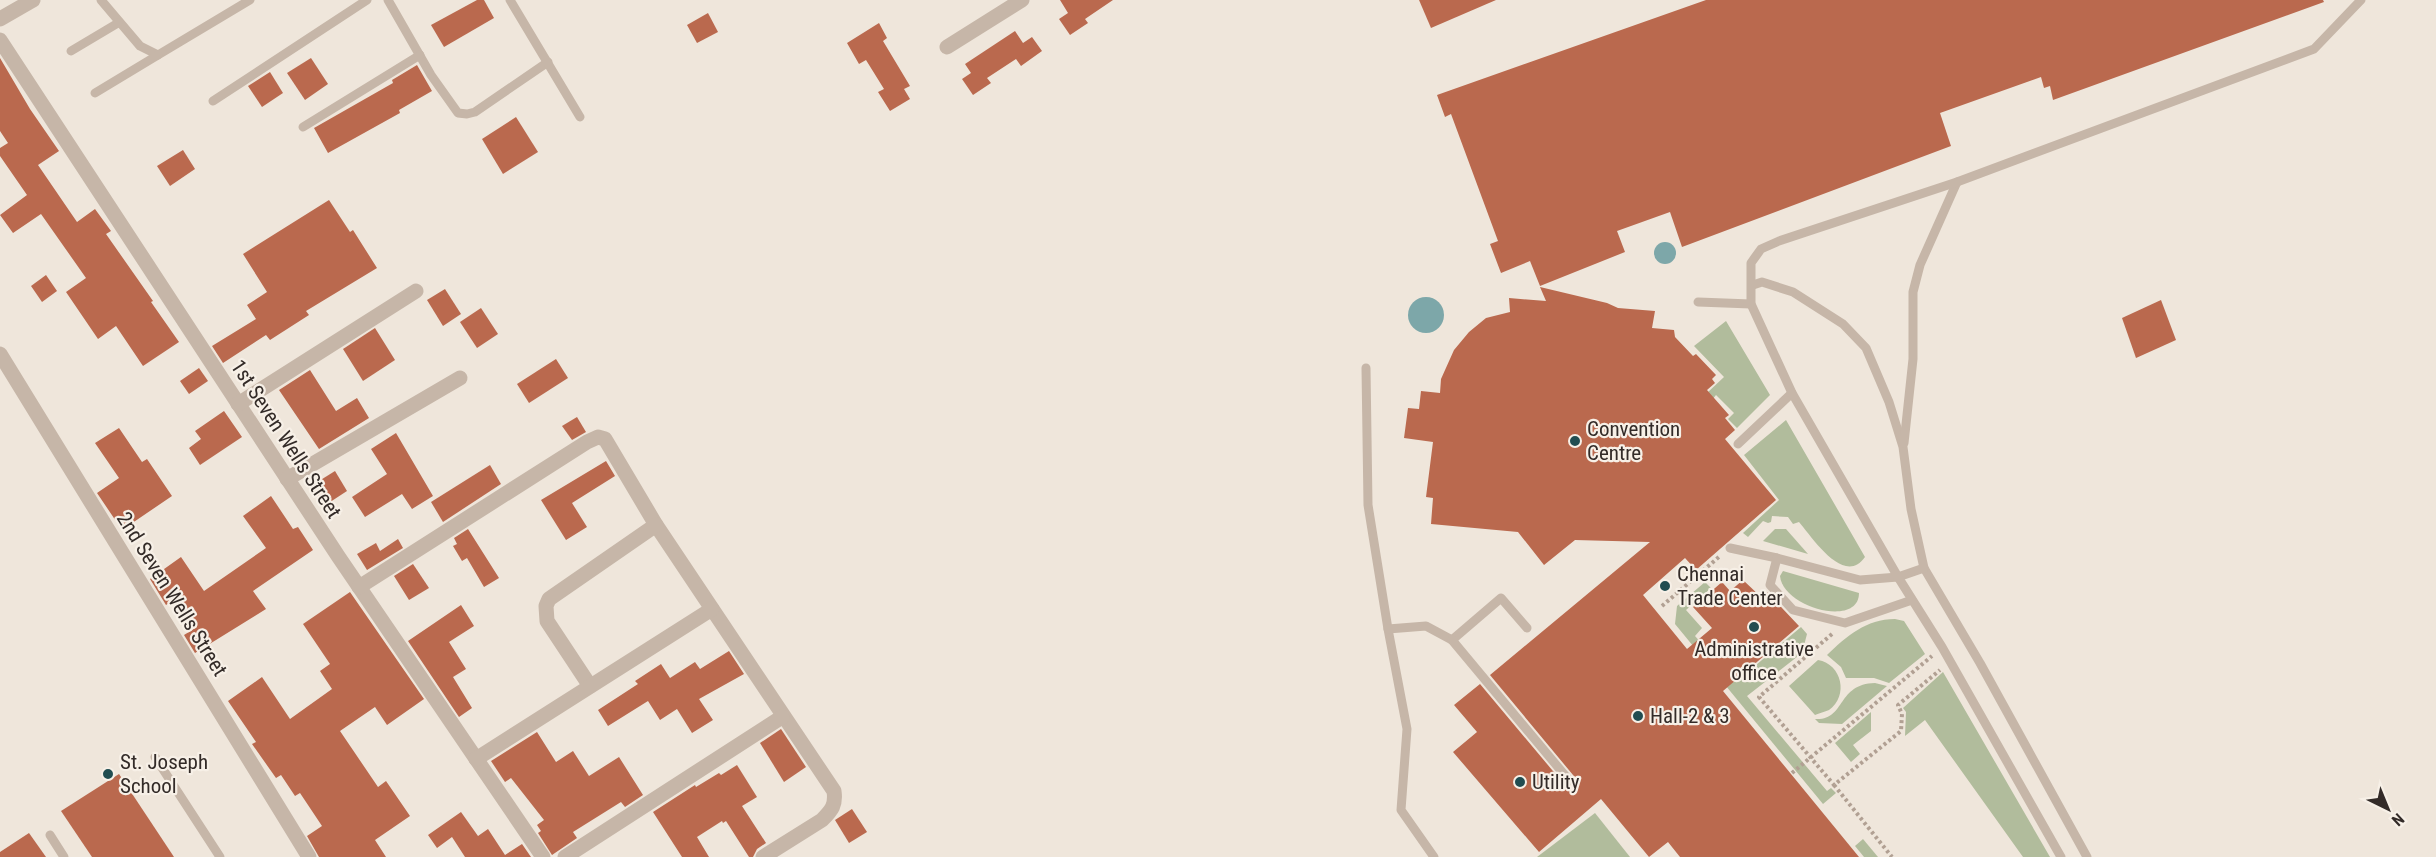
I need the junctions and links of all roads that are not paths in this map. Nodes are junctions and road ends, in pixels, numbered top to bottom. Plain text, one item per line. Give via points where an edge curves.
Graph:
1 (33, 0) edge
2 (101, 0) edge
3 (250, 0) edge
4 (367, 0) edge
5 (388, 0) edge
6 (510, 0) edge
7 (1022, 0) edge
8 (2361, 0) edge
9 (0, 19) edge
10 (118, 23) junction
11 (0, 40) edge
12 (947, 47) dead end
13 (72, 51) dead end
14 (158, 55) junction
15 (420, 56) junction
16 (548, 62) junction
17 (95, 93) dead end
18 (213, 101) dead end
19 (580, 117) dead end
20 (303, 127) dead end
21 (1957, 182) junction
22 (1753, 285) junction
23 (416, 291) dead end
24 (1698, 302) dead end
25 (1751, 304) junction
26 (0, 354) edge
27 (1366, 368) dead end
28 (460, 378) dead end
29 (1792, 393) junction
30 (238, 404) junction
31 (1738, 444) dead end
32 (1903, 447) junction
33 (287, 479) junction
34 (656, 525) junction
35 (1730, 548) road end
36 (1777, 558) junction
37 (1924, 568) junction
38 (1898, 577) junction
39 (359, 587) junction
40 (1912, 600) junction
41 (712, 609) junction
42 (1527, 628) dead end
43 (1388, 629) junction
44 (1452, 640) junction
45 (590, 686) junction
46 (782, 717) junction
47 (155, 757) dead end
48 (476, 759) junction
49 (1573, 785) dead end
50 (50, 835) dead end
51 (64, 857) edge
52 (220, 857) edge
53 (309, 857) edge
54 (543, 857) edge
55 (565, 857) edge
56 (763, 857) edge
57 (1434, 857) edge
58 (2061, 857) edge
59 (2087, 857) edge

1 - 9 street
2 - 10 lane
3 - 14 lane
4 - 18 lane
5 - 15 lane
6 - 16 lane
7 - 12 street
8 - 21 lane via 2314,49
10 - 13 lane
10 - 14 lane via 140,46
11 - 30 street, 1st Seven Wells Street
14 - 17 lane
15 - 16 lane via 451,105 459,113 467,114
15 - 20 lane
16 - 19 lane
21 - 22 lane via 1761,249 1751,263
21 - 32 lane via 1920,266 1913,292 1913,359
22 - 25 lane
22 - 32 lane via 1762,282 1793,292 1843,324 1866,348
23 - 30 street
24 - 25 lane
25 - 29 lane
26 - 53 street, 2nd Seven Wells Street
27 - 43 lane via 1368,505
28 - 33 street
29 - 31 lane
29 - 38 lane
30 - 33 street, 1st Seven Wells Street
32 - 37 lane
33 - 39 street, 1st Seven Wells Street
34 - 39 street via 609,444 598,437
34 - 41 street
34 - 45 street via 549,599 546,606 548,621
35 - 36 lane
36 - 38 lane via 1860,580
36 - 40 lane via 1770,585 1793,610 1845,623
37 - 38 lane
37 - 59 lane
38 - 40 lane
39 - 48 street, 1st Seven Wells Street
40 - 58 lane
41 - 45 street
41 - 46 street
42 - 44 lane via 1501,598
43 - 44 lane via 1426,626
43 - 57 lane via 1407,729 1401,810
44 - 49 lane
45 - 48 street
46 - 55 street
46 - 56 street via 834,791 836,802 822,820
47 - 52 lane
48 - 54 street, 1st Seven Wells Street
50 - 51 lane

